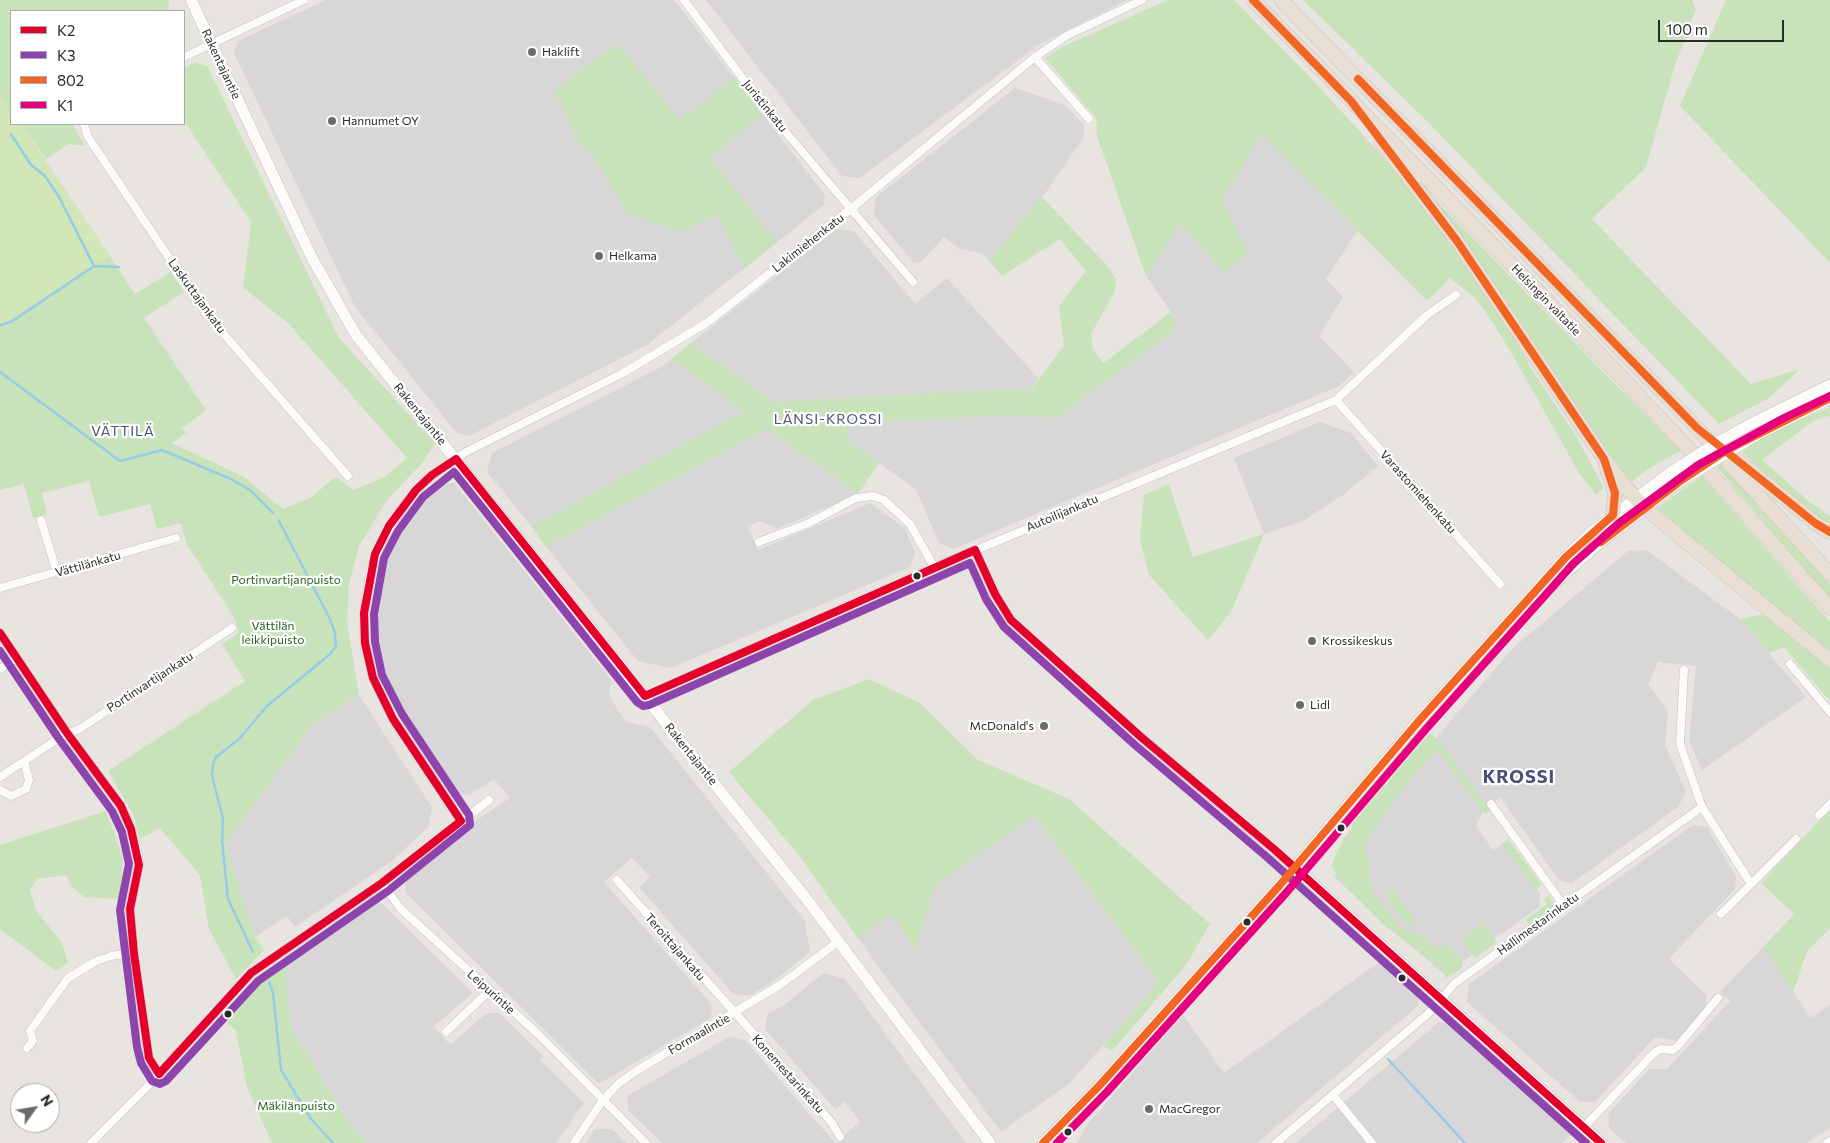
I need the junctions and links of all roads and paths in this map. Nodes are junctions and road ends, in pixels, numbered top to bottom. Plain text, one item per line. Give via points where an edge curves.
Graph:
1 (190, 0) edge
2 (304, 0) edge
3 (684, 0) edge
4 (1142, 0) edge
5 (1253, 0) edge
6 (1281, 0) edge
7 (211, 43) junction
8 (185, 56) edge
9 (1035, 57) junction
10 (1351, 101) junction
11 (1089, 119) dead end
12 (84, 125) edge
13 (852, 208) junction
14 (913, 282) dead end
15 (1456, 295) dead end
16 (1830, 385) edge
17 (1830, 398) edge
18 (1336, 400) junction
19 (1697, 428) junction
20 (1604, 458) junction
21 (456, 459) junction
22 (348, 476) dead end
23 (1640, 503) junction
24 (1613, 515) junction
25 (41, 520) dead end
26 (1830, 532) edge
27 (176, 538) dead end
28 (759, 542) dead end
29 (975, 550) junction
30 (934, 567) junction
31 (56, 573) junction
32 (1830, 574) edge
33 (1500, 584) dead end
34 (0, 588) edge
35 (1830, 608) edge
36 (232, 628) dead end
37 (0, 633) edge
38 (1497, 635) junction
39 (17, 658) junction
40 (1830, 660) edge
41 (1790, 664) dead end
42 (0, 669) edge
43 (1684, 670) dead end
44 (645, 696) junction
45 (1830, 712) edge
46 (67, 733) junction
47 (24, 761) junction
48 (0, 777) edge
49 (0, 790) edge
50 (489, 800) dead end
51 (1491, 804) dead end
52 (1830, 804) edge
53 (1702, 807) junction
54 (1819, 816) dead end
55 (460, 821) junction
56 (1796, 839) dead end
57 (1294, 867) junction
58 (616, 880) dead end
59 (382, 883) junction
60 (1751, 884) junction
61 (1564, 906) junction
62 (1721, 914) dead end
63 (839, 941) junction
64 (134, 954) junction
65 (489, 991) junction
66 (1718, 998) dead end
67 (1440, 1000) junction
68 (734, 1014) junction
69 (446, 1032) dead end
70 (27, 1048) dead end
71 (159, 1074) junction
72 (1333, 1094) junction
73 (602, 1100) junction
74 (1584, 1128) junction
75 (840, 1137) dead end
76 (1830, 1141) edge
77 (91, 1143) edge
78 (574, 1143) edge
79 (646, 1143) edge
80 (990, 1143) edge
81 (1043, 1143) edge
82 (1276, 1143) edge
83 (1372, 1143) edge
84 (1601, 1143) edge
85 (1827, 1143) edge

1 - 7 street, Rakentajantie
2 - 7 street
3 - 13 street, Juristinkatu via 761,103
4 - 9 street, Lakimiehenkatu via 1066,36
5 - 10 highway, Helsingin valtatie
6 - 19 highway, Helsingin valtatie
7 - 8 street
7 - 21 street, Rakentajantie via 312,258 348,324
9 - 11 street
9 - 13 street, Lakimiehenkatu
10 - 20 highway via 1457,241
10 - 35 highway, Helsingin valtatie via 1608,363
12 - 22 street, Laskuttajankatu via 88,137 208,316
13 - 14 street, Juristinkatu
13 - 21 street, Lakimiehenkatu via 708,322 623,373
15 - 18 street, Autoilijankatu via 1427,315
16 - 23 street, bridge via 1720,441 1670,473
17 - 23 street, bridge via 1758,434
18 - 29 street, Autoilijankatu
18 - 33 street, Varastomiehenkatu
19 - 26 highway
19 - 32 highway, Helsingin valtatie
20 - 23 highway
20 - 24 highway via 1615,493
21 - 44 street, Rakentajantie
21 - 55 street, Lakimiehenkatu via 416,490 390,526 375,554 364,612 365,644 373,678 393,719
23 - 24 street
23 - 38 street
23 - 40 highway
24 - 38 street via 1566,557
25 - 31 street
27 - 31 street, Vättilänkatu
28 - 30 street via 809,523 856,498 873,496 884,500 910,524
29 - 30 street, Autoilijankatu
29 - 57 street via 1011,620 1129,727
30 - 44 street, Autoilijankatu
31 - 34 street, Vättilänkatu
36 - 46 street, Portinvartijankatu via 78,730
37 - 39 street
38 - 57 street
39 - 42 street
39 - 46 street
41 - 45 street
43 - 53 street via 1680,744
44 - 63 street, Rakentajantie
46 - 47 street, Portinvartijankatu
46 - 64 street via 121,806 135,841 139,865 130,908
47 - 48 street, Portinvartijankatu
47 - 49 street via 29,780 26,789 11,796
50 - 55 street
51 - 61 street
52 - 54 street
53 - 60 street
53 - 61 street, Hallimestarinkatu
55 - 59 street
56 - 60 street
57 - 67 street
57 - 81 street via 1099,1086
58 - 68 street, Teroittajankatu
59 - 65 street, Leipurintie via 400,908
59 - 71 street via 272,957 245,979
60 - 62 street
61 - 67 street, Hallimestarinkatu via 1455,983
63 - 68 street, Formaalintie
63 - 80 street, Rakentajantie
64 - 70 street via 96,961 68,978 30,1031 33,1041
64 - 71 street via 149,1058
65 - 69 street
65 - 73 street, Leipurintie via 538,1034
66 - 74 street via 1678,1046 1673,1050 1655,1052
67 - 72 street, Hallimestarinkatu
67 - 74 street
68 - 73 street, Formaalintie via 636,1071
68 - 75 street, Konemestarinkatu via 832,1123
71 - 77 street
72 - 82 street, Hallimestarinkatu
72 - 83 street
73 - 78 street, Formaalintie
73 - 79 street, Leipurintie
74 - 84 street
76 - 85 street

